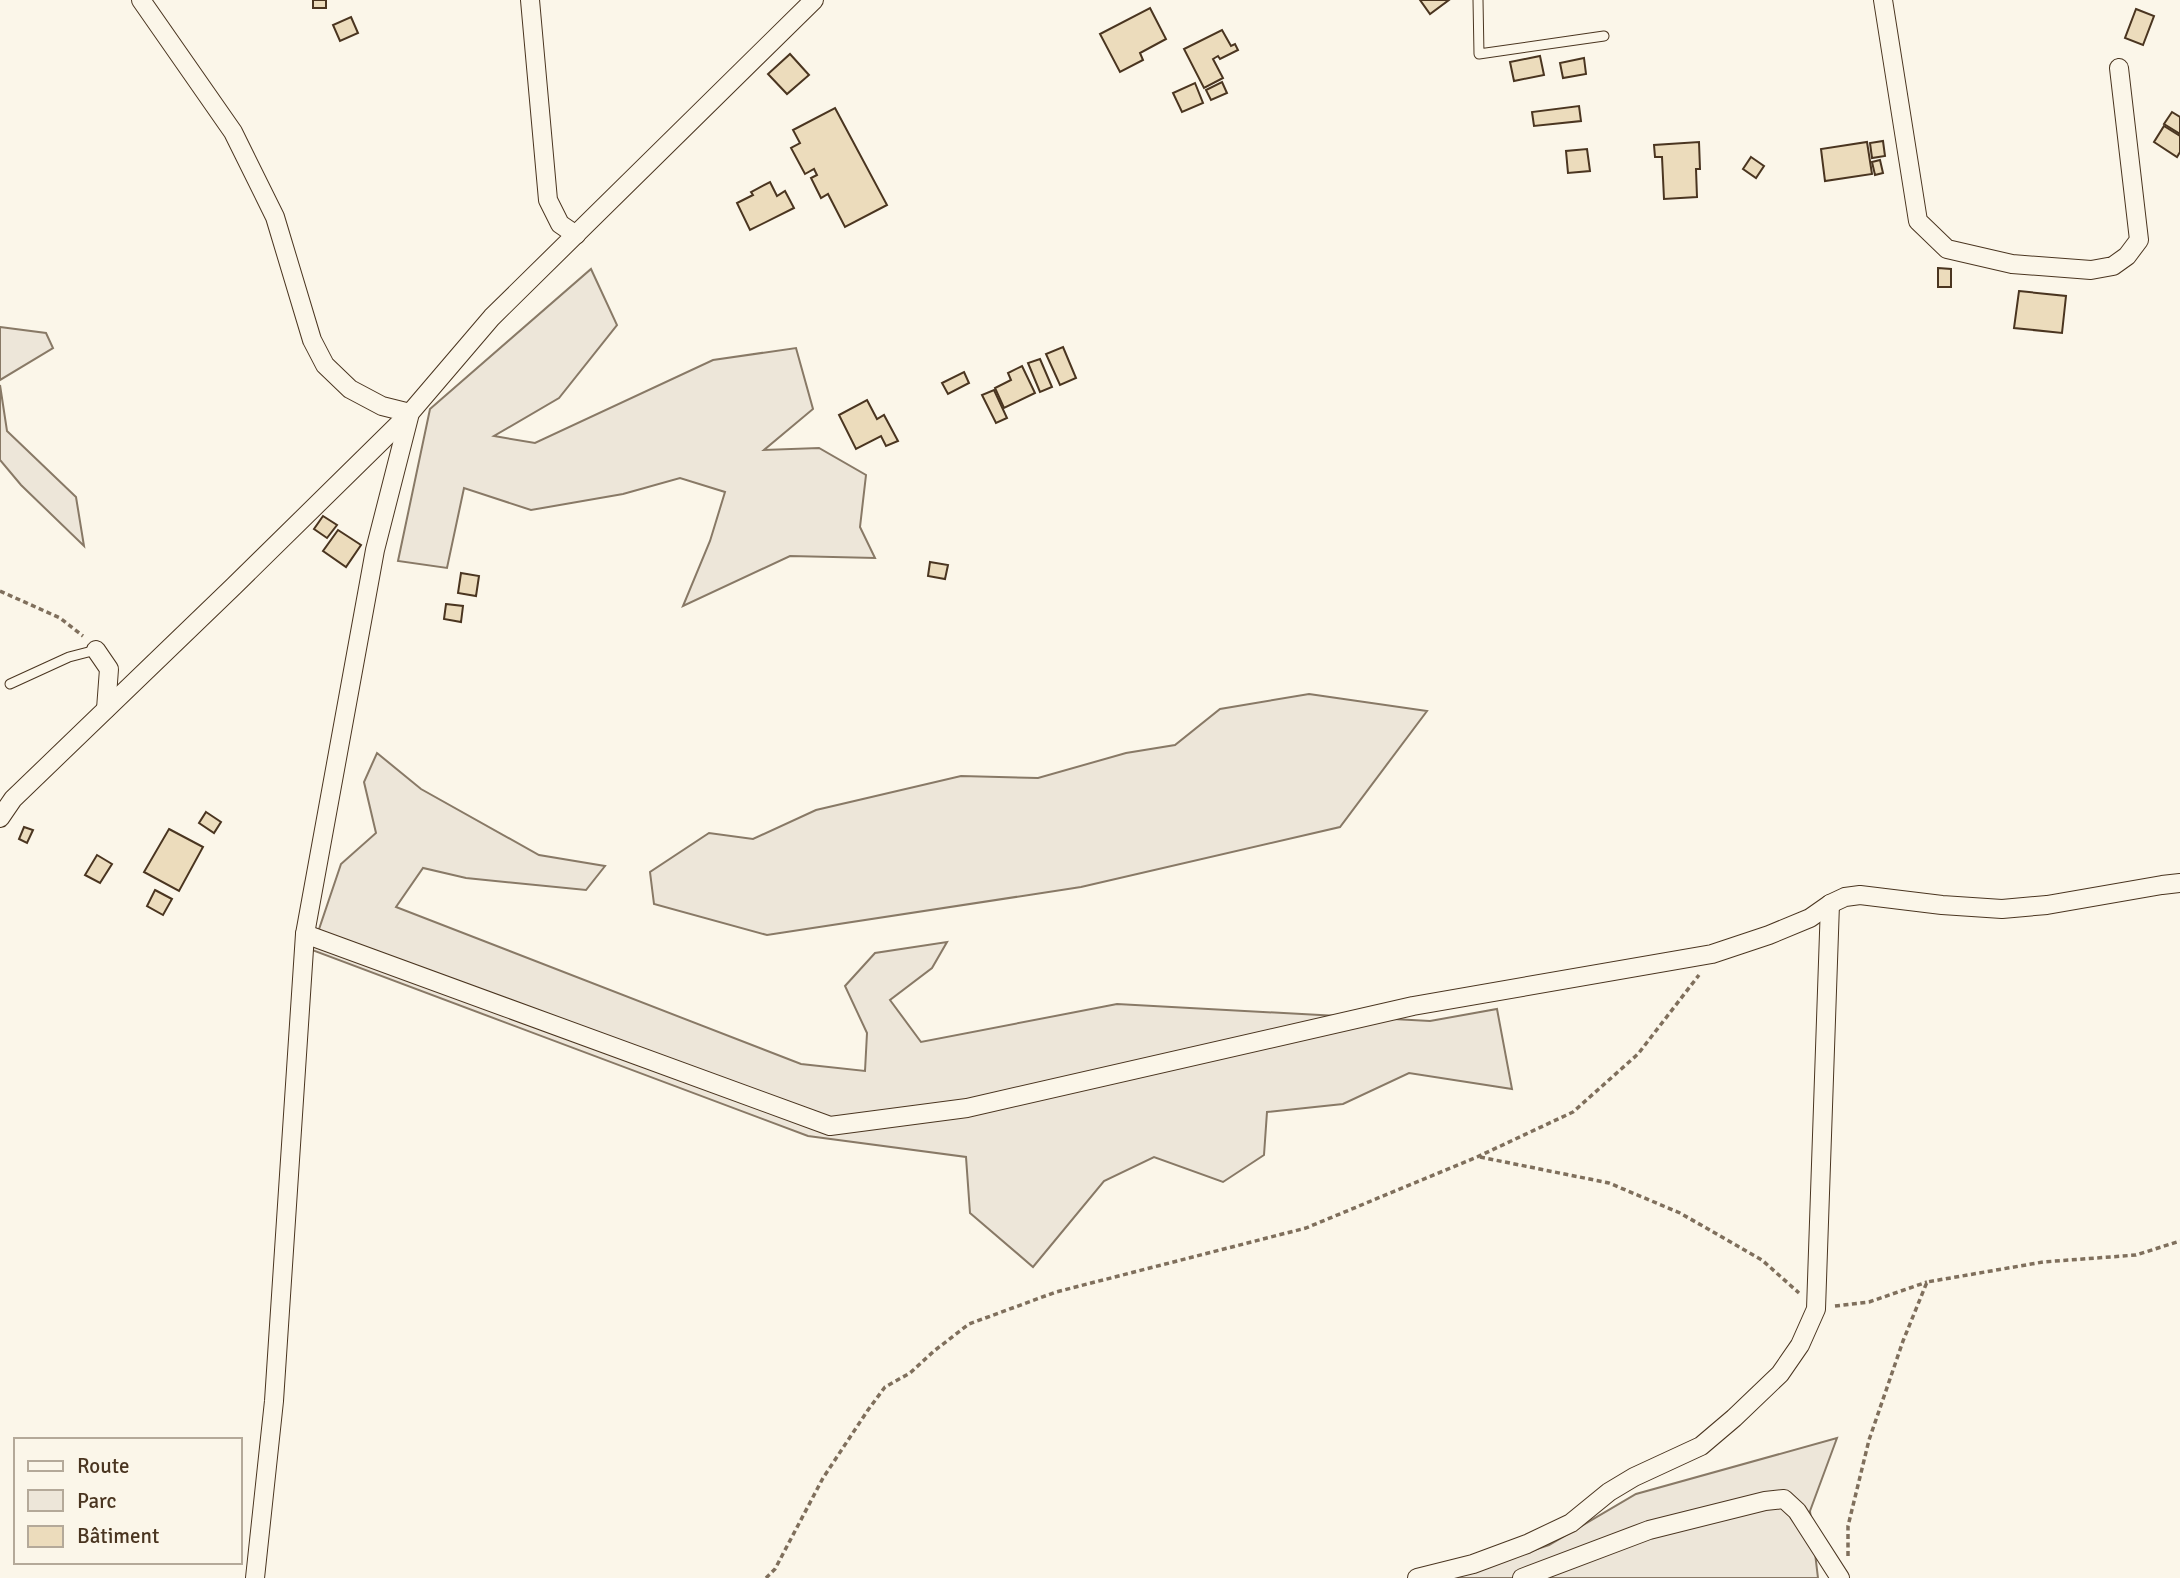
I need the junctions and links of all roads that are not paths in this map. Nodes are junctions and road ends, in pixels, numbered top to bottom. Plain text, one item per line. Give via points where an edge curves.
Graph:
1 (141, 0) edge
2 (530, 0) edge
3 (814, 0) edge
4 (1478, 0) edge
5 (1883, 0) edge
6 (1604, 36) dead end
7 (2119, 68) dead end
8 (576, 234) junction
9 (410, 413) junction
10 (96, 650) joint
11 (10, 684) dead end
12 (106, 709) junction
13 (0, 818) edge
14 (2180, 883) edge
15 (1830, 904) junction
16 (305, 933) junction
17 (1844, 1572) edge
18 (255, 1578) edge
19 (1418, 1578) edge
20 (1522, 1578) edge

1 - 9 street via 233,132 275,218 312,340 325,365 349,389 382,406
2 - 8 street via 548,200 560,224
3 - 8 street
4 - 6 lane via 1479,54
5 - 7 street via 1918,221 1947,249 2012,264 2091,270 2113,267 2127,256 2139,240
8 - 9 street via 492,317
9 - 12 street
9 - 16 street via 375,550
10 - 11 lane
10 - 12 street via 109,669
12 - 13 street via 13,799
14 - 15 street via 2002,909 1860,895
15 - 16 street via 1810,918 1712,954 1413,1006 967,1108 831,1126
15 - 19 street via 1816,1309 1800,1345 1780,1374 1701,1446 1634,1477 1571,1523 1527,1544
16 - 18 street via 274,1401
17 - 20 street via 1784,1499 1649,1530

